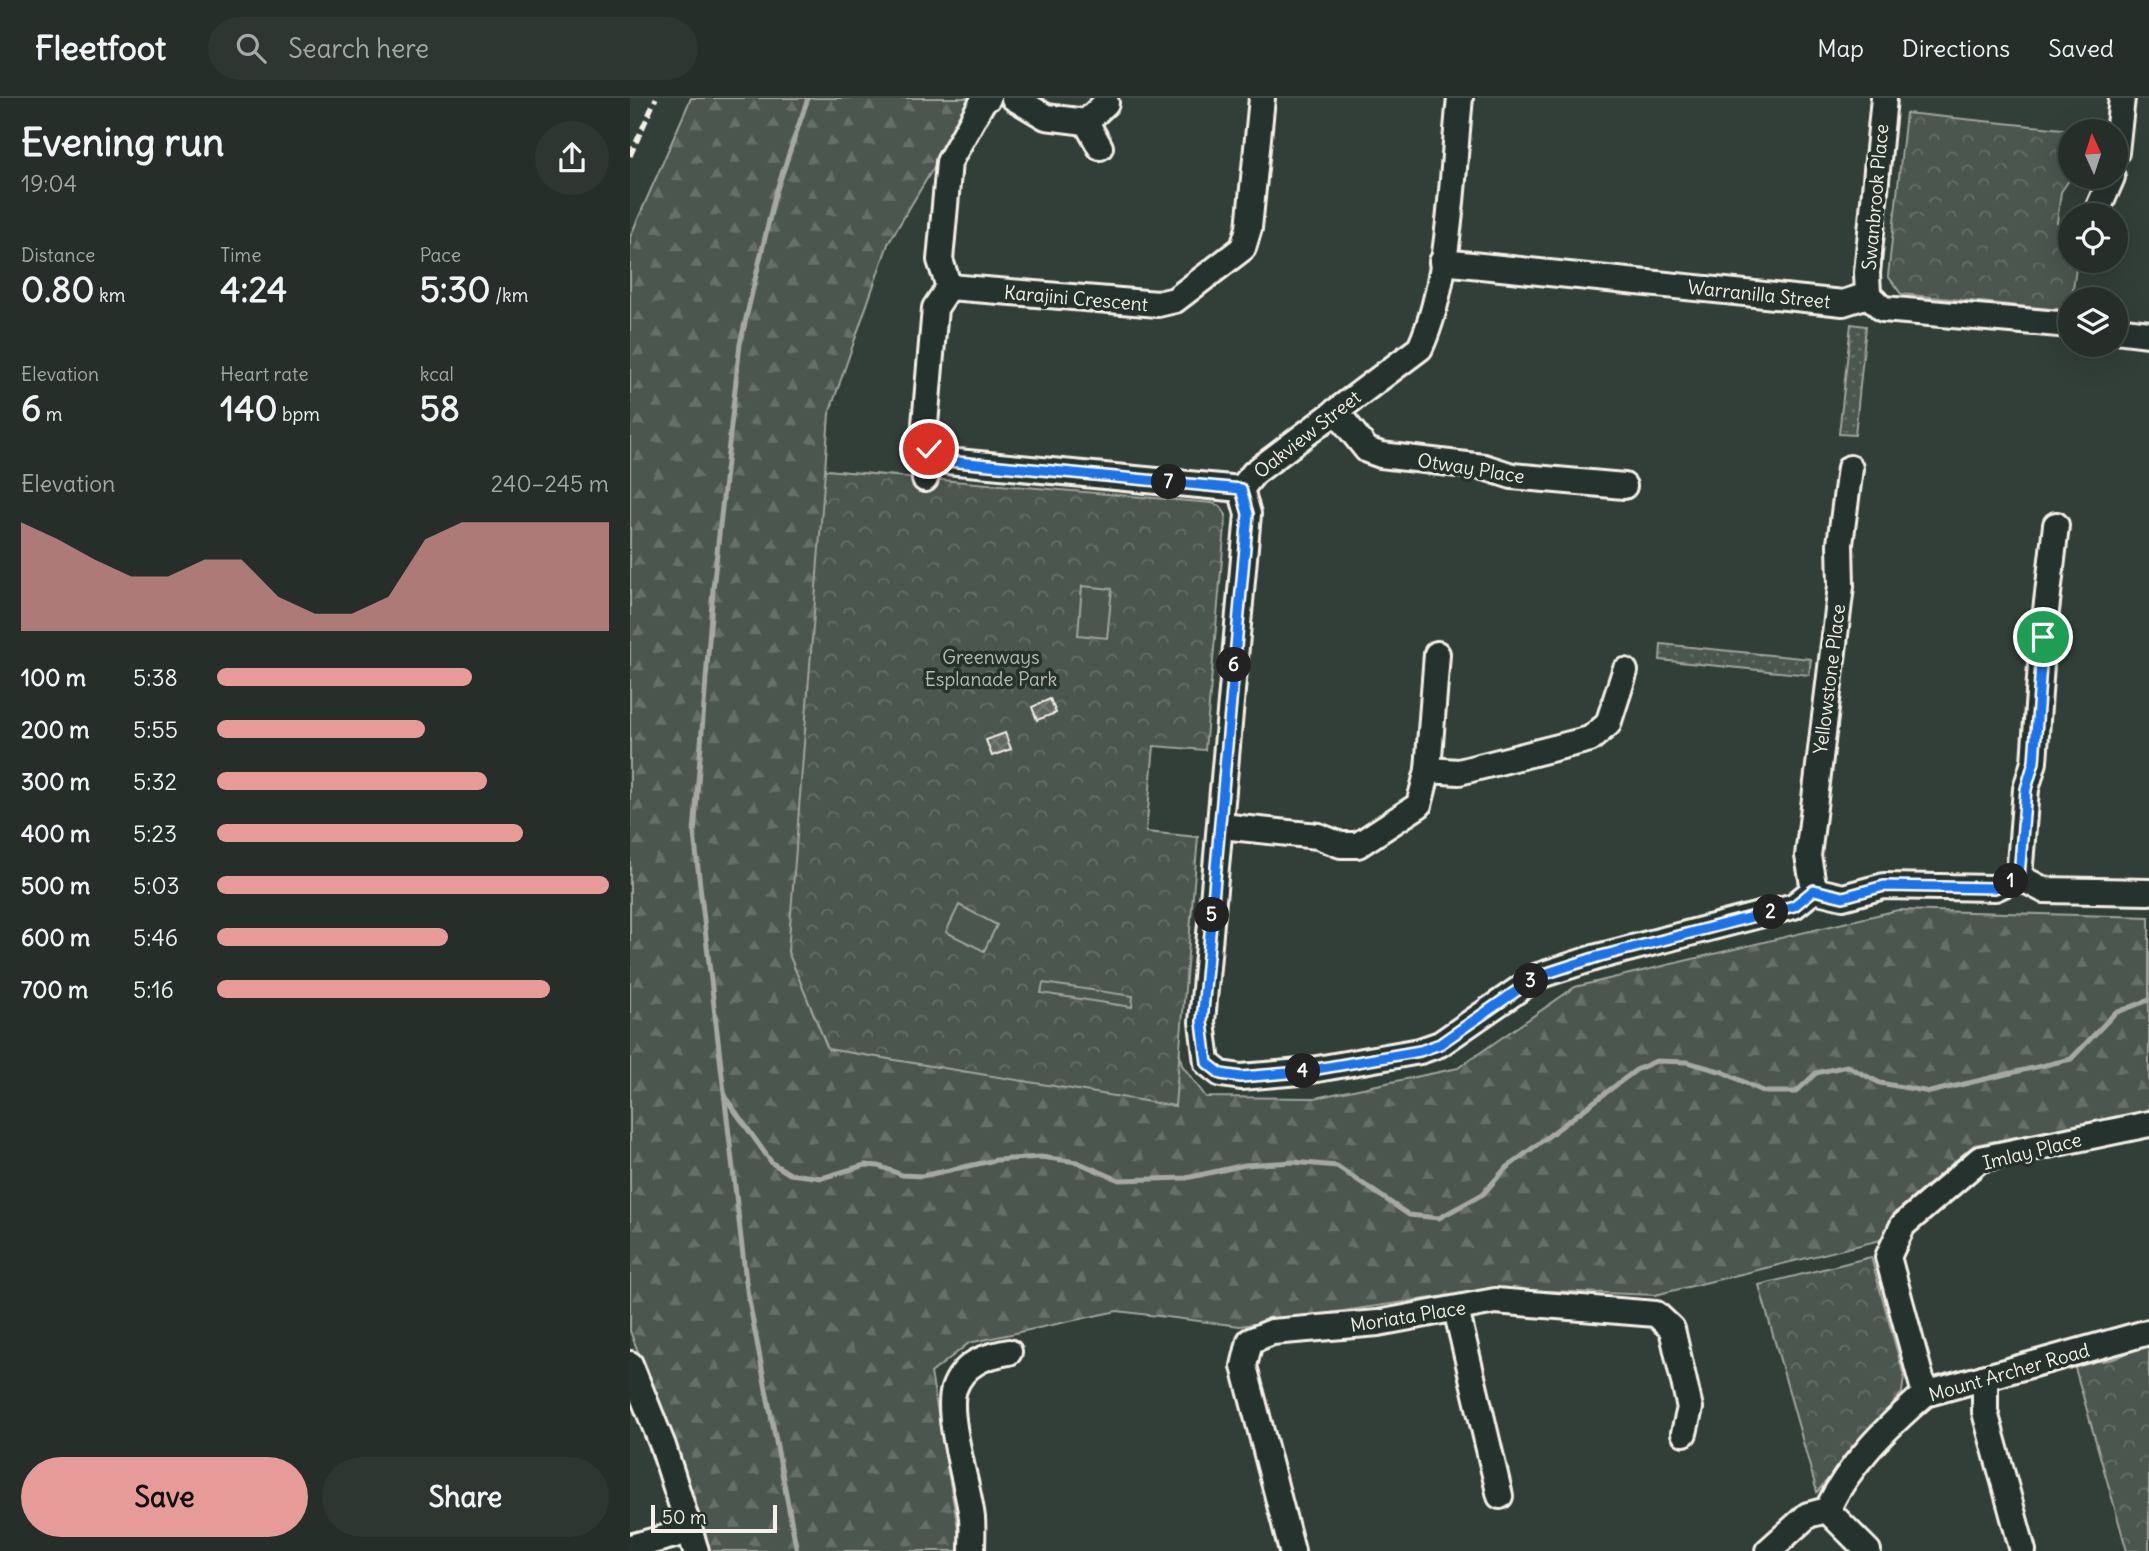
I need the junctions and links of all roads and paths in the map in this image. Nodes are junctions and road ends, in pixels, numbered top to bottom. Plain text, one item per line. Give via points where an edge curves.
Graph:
1 (988, 98) edge
2 (1014, 98) edge
3 (1262, 98) edge
4 (1460, 98) edge
5 (1884, 98) edge
6 (2122, 98) edge
7 (1106, 103) dead end
8 (2120, 119) edge
9 (1086, 122) junction
10 (1100, 147) dead end
11 (1443, 262) junction
12 (949, 287) junction
13 (1868, 295) junction
14 (2058, 324) edge
15 (2128, 331) edge
16 (2149, 334) edge
17 (1336, 411) junction
18 (932, 453) junction
19 (1850, 468) dead end
20 (925, 479) dead end
21 (1624, 486) dead end
22 (1241, 489) junction
23 (2056, 525) dead end
24 (1437, 654) dead end
25 (1625, 671) dead end
26 (1428, 770) junction
27 (1221, 826) junction
28 (2019, 877) junction
29 (1814, 890) junction
30 (2149, 892) edge
31 (2149, 1124) edge
32 (1456, 1310) junction
33 (2149, 1332) edge
34 (1009, 1352) dead end
35 (630, 1364) edge
36 (1985, 1377) junction
37 (1925, 1394) junction
38 (1685, 1433) dead end
39 (1500, 1496) dead end
40 (1826, 1510) junction
41 (693, 1541) edge
42 (630, 1547) edge
43 (972, 1551) edge
44 (1292, 1551) edge
45 (1768, 1551) edge
46 (1868, 1551) edge
47 (2023, 1551) edge

1 - 12 street via 949,162 940,260
2 - 9 street via 1046,117
3 - 12 street, Karajini Crescent via 1243,248 1175,300 1158,304
4 - 11 street, Oakview Street
5 - 13 street, Swanbrook Place
6 - 8 street
7 - 9 street
9 - 10 street
11 - 13 street, Warranilla Street via 1843,303
11 - 17 street, Oakview Street via 1420,348
12 - 18 street via 935,308 924,436
13 - 14 street via 1883,309
15 - 16 street
17 - 21 street, Otway Place via 1367,450 1381,455 1484,467 1512,476
17 - 22 street, Oakview Street via 1254,473
18 - 20 street
18 - 22 street, Oakview Street via 947,461
19 - 29 street, Yellowstone Place via 1840,544 1841,586 1808,856
22 - 27 street via 1248,514
23 - 28 street
24 - 26 street
25 - 26 street via 1608,724 1590,739 1459,772
26 - 27 street via 1419,805 1358,845
27 - 29 street via 1203,1049 1207,1063 1221,1074 1241,1077 1300,1072 1420,1051 1440,1044 1538,976 1794,906
28 - 29 street via 1995,888 1884,886 1843,897
28 - 30 street via 2043,890
31 - 37 street, Imlay Place via 1980,1159 1903,1225 1888,1257
32 - 38 street, Moriata Place via 1495,1301 1657,1314 1672,1329 1690,1408
32 - 39 street
32 - 44 street, Moriata Place via 1378,1323 1272,1332 1250,1341 1244,1366
33 - 36 street, Mount Archer Road
34 - 43 street via 988,1355 970,1365 954,1390 952,1408 972,1517
35 - 41 street via 663,1446
36 - 37 street, Mount Archer Road
36 - 47 street via 1985,1412
37 - 40 street, Mount Archer Road via 1840,1481
40 - 45 street via 1808,1515
40 - 46 street
41 - 42 street

